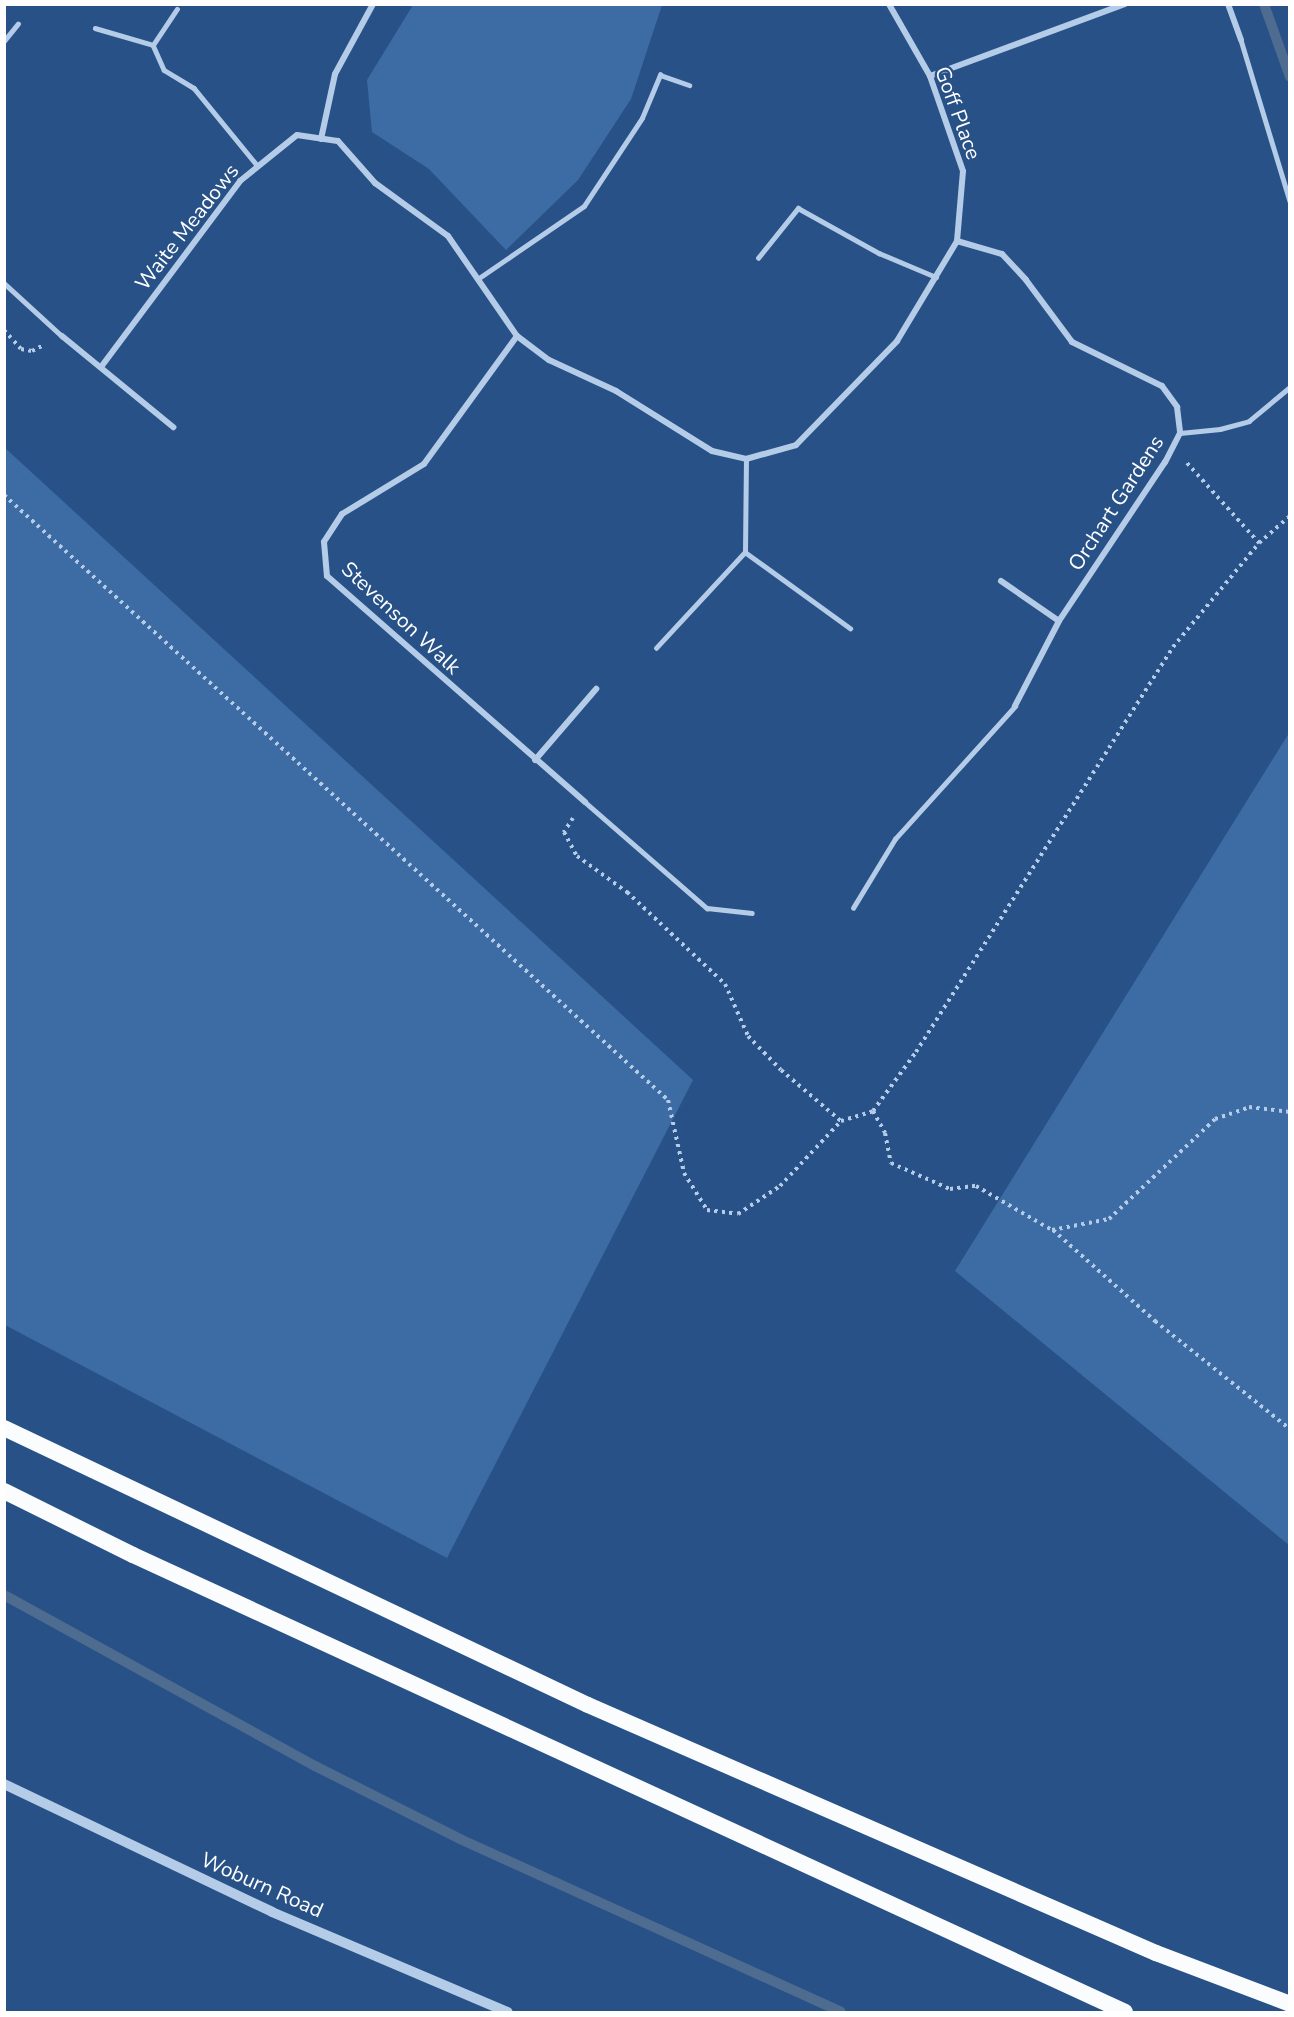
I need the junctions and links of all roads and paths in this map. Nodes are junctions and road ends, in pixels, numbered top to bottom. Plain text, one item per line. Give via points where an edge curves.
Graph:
1 (373, 4) edge
2 (889, 4) edge
3 (1125, 4) edge
4 (1228, 4) edge
5 (177, 9) dead end
6 (18, 24) dead end
7 (95, 28) dead end
8 (1241, 40) joint
9 (4, 41) edge
10 (153, 45) junction
11 (930, 76) junction
12 (689, 85) dead end
13 (321, 139) junction
14 (257, 165) junction
15 (1290, 201) edge
16 (957, 241) junction
17 (758, 258) dead end
18 (936, 277) junction
19 (479, 278) junction
20 (4, 283) edge
21 (4, 330) edge
22 (62, 336) junction
23 (517, 336) junction
24 (101, 367) junction
25 (1290, 387) edge
26 (173, 427) dead end
27 (1180, 433) junction
28 (1173, 447) junction
29 (746, 459) junction
30 (4, 495) edge
31 (1290, 516) edge
32 (1259, 543) junction
33 (745, 552) junction
34 (1001, 581) dead end
35 (1059, 621) junction
36 (850, 628) dead end
37 (656, 648) dead end
38 (596, 689) dead end
39 (1015, 706) joint
40 (535, 760) junction
41 (585, 802) junction
42 (853, 908) dead end
43 (752, 913) dead end
44 (873, 1111) junction
45 (1290, 1112) edge
46 (840, 1121) junction
47 (1052, 1230) junction
48 (4, 1428) edge
49 (1290, 1429) edge
50 (4, 1491) edge
51 (4, 1784) edge
52 (1290, 2004) edge
53 (508, 2013) edge
54 (1125, 2013) edge

1 - 13 street via 335,74
2 - 11 street, Goff Place
3 - 11 street
4 - 8 street
5 - 10 lane
6 - 9 lane
7 - 10 lane
8 - 15 lane
10 - 14 lane via 164,70 194,88
11 - 16 street, Goff Place via 963,171
12 - 19 lane via 660,75 642,118 584,206
13 - 14 street, Waite Meadows via 297,135
13 - 19 street, Waite Meadows via 338,141 375,183 448,236
14 - 24 street, Waite Meadows via 240,181
16 - 18 street
16 - 27 street, Orchart Gardens via 1002,254 1072,342 1162,386 1177,407
17 - 18 lane via 798,208 879,253
18 - 29 street via 897,341 796,445
19 - 23 street, Waite Meadows
20 - 22 lane
21 - 22 path via 21,349 32,351
22 - 24 street
23 - 29 street, Waite Meadows via 549,360 616,391 712,451
23 - 40 street, Stevenson Walk via 424,464 342,514 324,542 327,576
24 - 26 street
25 - 27 lane via 1250,421
27 - 28 street, Orchart Gardens
28 - 32 path
28 - 35 street, Orchart Gardens
29 - 33 lane
30 - 46 path via 668,1100 684,1173 707,1210 738,1214 780,1186
31 - 32 path
32 - 44 path via 1173,647 922,1042
33 - 36 lane
33 - 37 lane
34 - 35 street
35 - 39 street, Orchart Gardens
38 - 40 street
39 - 42 lane via 894,839
40 - 41 street, Stevenson Walk
41 - 43 lane via 707,909
41 - 46 path via 564,832 577,856 627,892 725,984 748,1036
44 - 46 path
44 - 47 path via 885,1133 891,1163 950,1189 976,1186
45 - 47 path via 1249,1107 1215,1119 1109,1219
47 - 49 path via 1155,1321
48 - 52 highway via 588,1705 1156,1953
50 - 54 highway via 133,1555
51 - 53 street, Woburn Road via 272,1912

